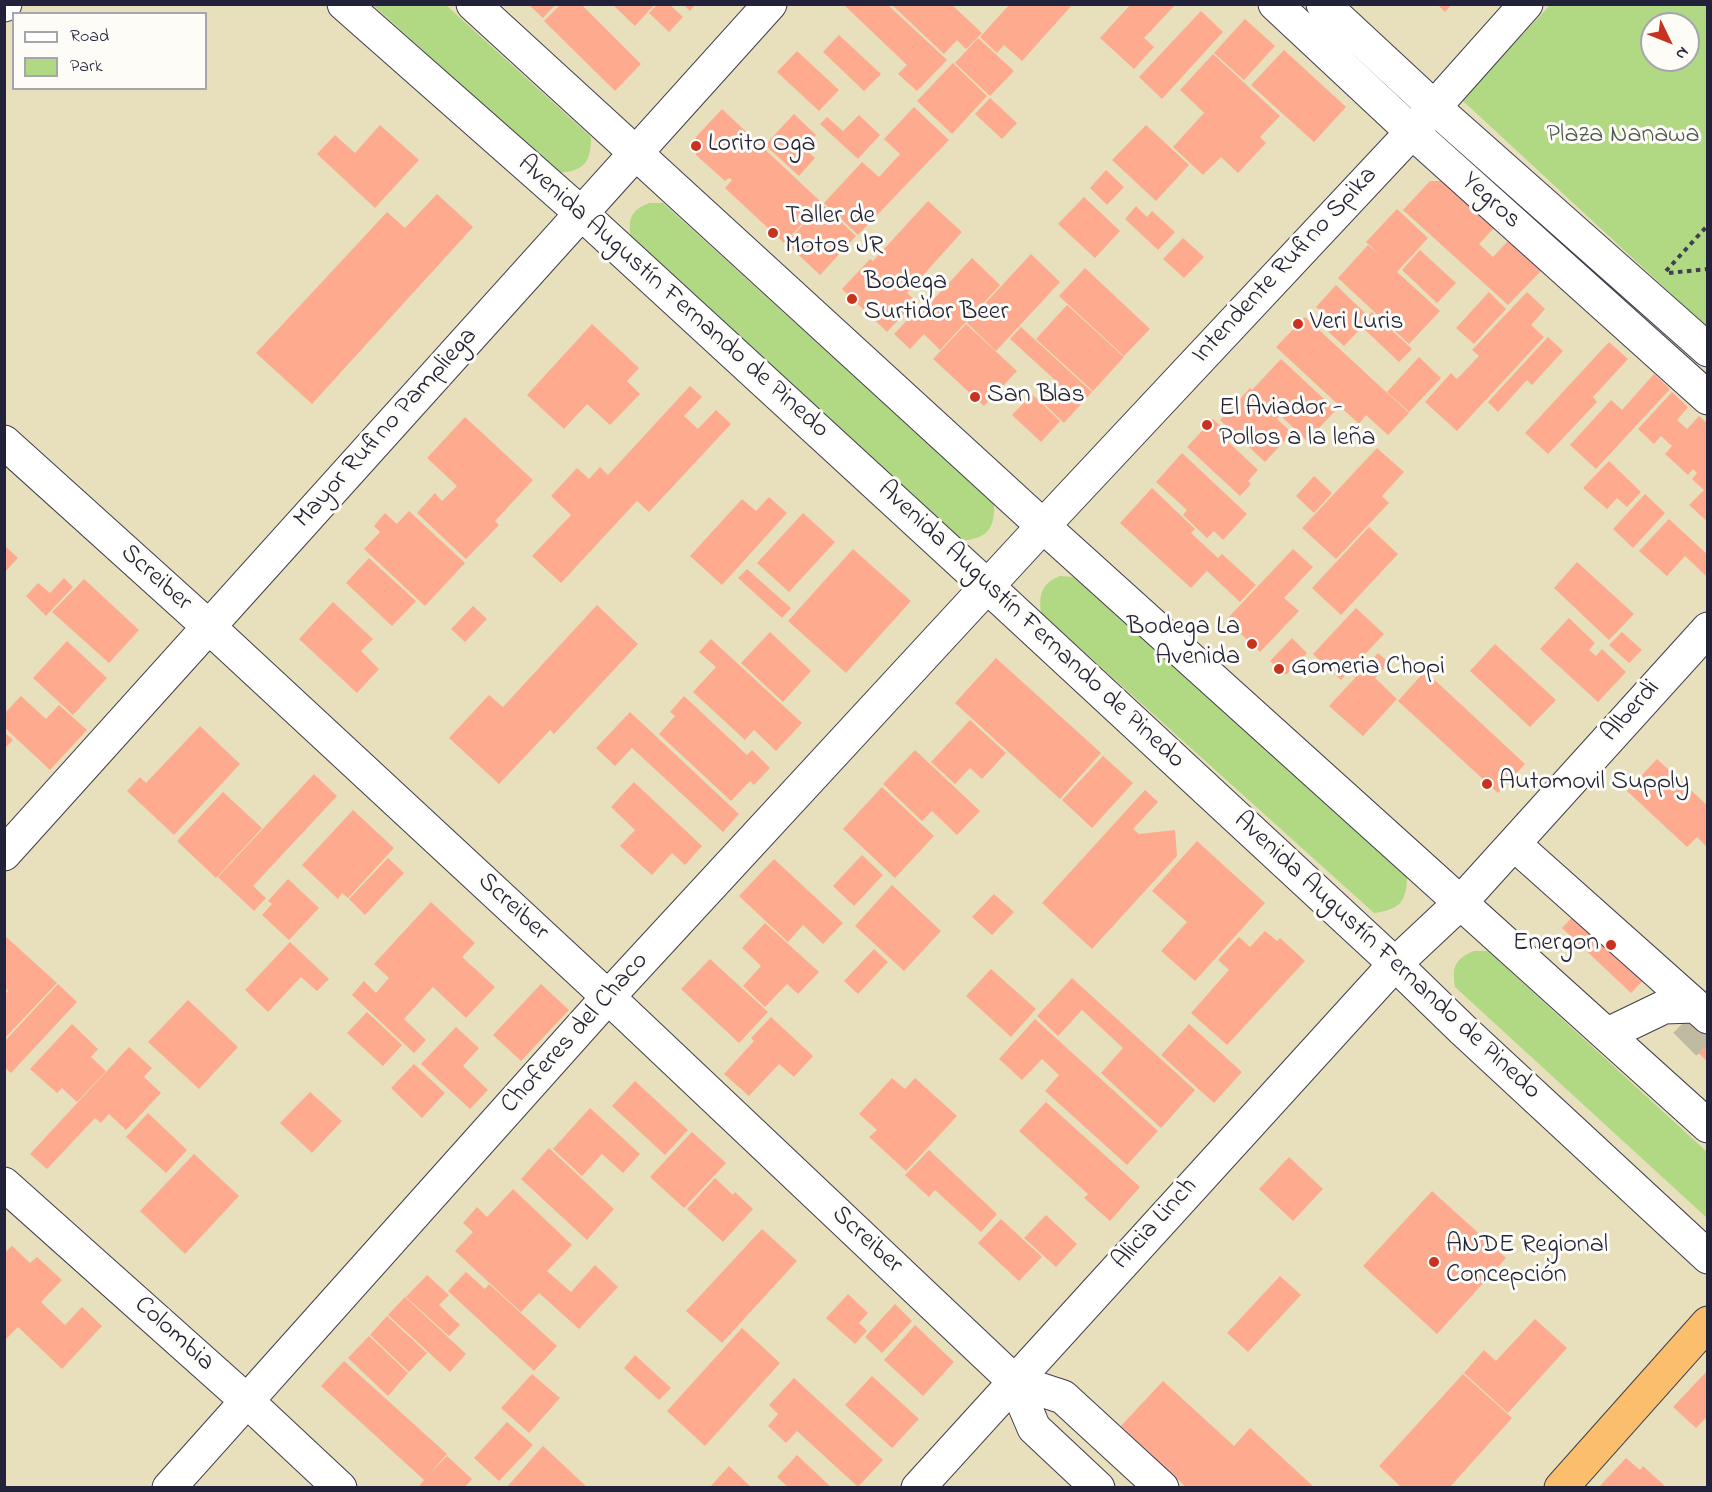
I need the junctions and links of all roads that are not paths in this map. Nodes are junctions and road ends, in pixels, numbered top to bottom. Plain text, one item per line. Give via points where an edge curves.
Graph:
1 (344, 4) edge
2 (473, 4) edge
3 (770, 4) edge
4 (1275, 4) edge
5 (1323, 4) edge
6 (1526, 4) edge
7 (1434, 107) junction
8 (1412, 132) junction
9 (636, 154) junction
10 (582, 214) junction
11 (1707, 350) edge
12 (1707, 398) edge
13 (4, 442) edge
14 (1043, 525) junction
15 (987, 586) junction
16 (209, 627) junction
17 (1707, 629) edge
18 (1514, 844) junction
19 (4, 854) edge
20 (1460, 903) junction
21 (1395, 963) junction
22 (608, 997) junction
23 (1688, 1013) edge
24 (1608, 1034) junction
25 (1702, 1109) edge
26 (4, 1184) edge
27 (1707, 1257) edge
28 (1707, 1323) edge
29 (1014, 1381) junction
30 (247, 1401) junction
31 (169, 1488) edge
32 (340, 1488) edge
33 (918, 1488) edge
34 (1098, 1488) edge
35 (1162, 1488) edge
36 (1561, 1488) edge

1 - 10 street, Avenida Augustín Fernando de Pinedo
2 - 9 street
3 - 9 street, Mayor Rufino Pampliega
4 - 8 street, Yegros
5 - 7 street, Yegros
6 - 7 street, Intendente Rufino Spika
7 - 8 street, Intendente Rufino Spika
7 - 11 street, Yegros
8 - 12 street, Yegros
8 - 14 street, Intendente Rufino Spika
9 - 10 street, Mayor Rufino Pampliega
9 - 14 street
10 - 15 street, Avenida Augustín Fernando de Pinedo
10 - 16 street, Mayor Rufino Pampliega
13 - 16 street, Screiber
14 - 15 street, Intendente Rufino Spika
14 - 20 street
15 - 21 street, Avenida Augustín Fernando de Pinedo
15 - 22 street, Choferes del Chaco
16 - 19 street, Mayor Rufino Pampliega
16 - 22 street, Screiber
17 - 18 street, Alberdi
18 - 20 street, Alberdi
18 - 23 street
20 - 21 street, Alicia Linch
20 - 24 street
21 - 27 street, Avenida Augustín Fernando de Pinedo
21 - 29 street, Alicia Linch
22 - 29 street, Screiber
22 - 30 street, Choferes del Chaco
23 - 24 street
24 - 25 street
26 - 30 street, Colombia
28 - 36 highway
29 - 33 street, Alicia Linch
29 - 34 street, Screiber via 1034,1428
29 - 35 street, Screiber via 1063,1397
30 - 31 street, Choferes del Chaco
30 - 32 street, Colombia

